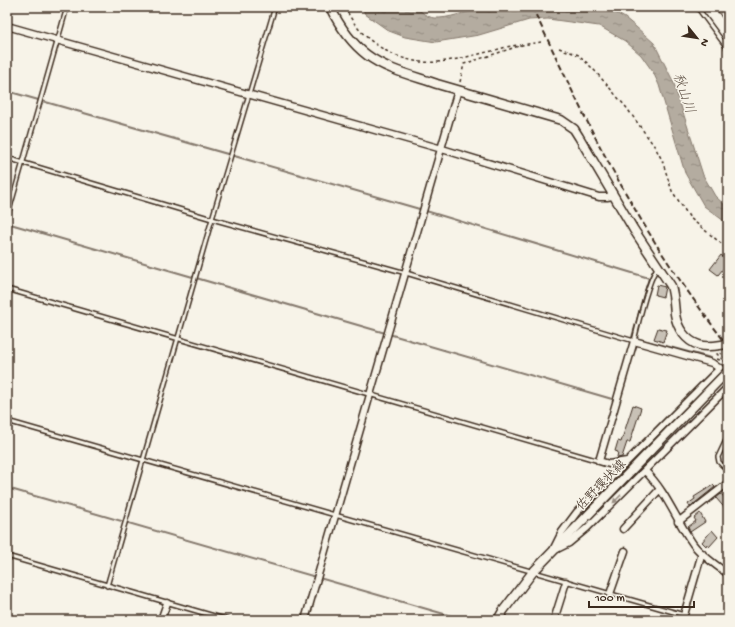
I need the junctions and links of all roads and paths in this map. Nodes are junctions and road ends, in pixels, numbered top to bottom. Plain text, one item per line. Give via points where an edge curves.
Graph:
1 (67, 7) edge
2 (275, 7) edge
3 (330, 7) edge
4 (345, 7) edge
5 (697, 7) edge
6 (7, 26) edge
7 (58, 40) junction
8 (541, 42) dead end
9 (522, 45) junction
10 (559, 48) dead end
11 (728, 49) edge
12 (458, 90) junction
13 (249, 94) junction
14 (442, 149) junction
15 (7, 158) edge
16 (23, 163) junction
17 (612, 196) junction
18 (7, 218) edge
19 (212, 219) junction
20 (728, 249) edge
21 (658, 267) junction
22 (406, 273) junction
23 (7, 289) edge
24 (178, 339) junction
25 (634, 341) junction
26 (728, 344) edge
27 (699, 345) junction
28 (695, 357) junction
29 (715, 358) dead end
30 (728, 365) edge
31 (724, 370) edge
32 (728, 375) edge
33 (728, 387) edge
34 (370, 394) junction
35 (670, 419) junction
36 (7, 421) edge
37 (682, 432) junction
38 (728, 436) edge
39 (143, 460) junction
40 (599, 461) junction
41 (629, 462) junction
42 (644, 471) junction
43 (728, 471) edge
44 (728, 483) edge
45 (660, 489) junction
46 (335, 516) junction
47 (678, 522) junction
48 (624, 529) dead end
49 (552, 551) junction
50 (624, 551) dead end
51 (702, 553) junction
52 (7, 556) edge
53 (532, 573) junction
54 (728, 574) edge
55 (566, 582) junction
56 (107, 586) junction
57 (610, 594) junction
58 (167, 603) junction
59 (686, 618) edge
60 (161, 620) edge
61 (228, 620) edge
62 (305, 620) edge
63 (498, 620) edge
64 (554, 620) edge

1 - 7 lane
2 - 13 lane
3 - 12 street via 337,23 366,54 400,72
4 - 9 path via 358,28 377,45 401,58 437,62
5 - 11 lane
6 - 7 street
7 - 13 street
7 - 16 lane
8 - 9 path
9 - 12 path via 464,64
10 - 20 path via 578,55 626,107 656,147 672,192 684,211
12 - 14 street
12 - 17 street via 568,124 579,137
13 - 14 street
13 - 19 lane
14 - 17 street via 599,197
14 - 22 street
15 - 16 lane
16 - 18 lane
16 - 19 lane
17 - 21 street
19 - 22 lane
19 - 24 lane
21 - 25 lane via 650,282
21 - 27 street via 671,286 678,328
22 - 25 lane
22 - 34 street
23 - 24 lane
24 - 34 lane
24 - 39 lane
25 - 28 street
25 - 40 street
26 - 27 street
27 - 28 street
28 - 31 street
29 - 30 path, bridge via 721,360 726,362 728,360 719,352 717,354 723,360
31 - 32 street
31 - 35 street
31 - 49 street, 佐野環状線, bridge via 651,450
33 - 37 street
34 - 40 lane
34 - 46 street
35 - 37 lane
35 - 41 street
36 - 39 lane
37 - 42 street
38 - 43 lane via 718,457 719,462
39 - 46 lane
39 - 56 lane
40 - 41 street via 609,464
41 - 49 street via 570,518
42 - 45 street
42 -> 49 street via 587,528 568,543
44 - 47 street
45 - 47 street
45 - 48 street
46 - 53 lane
46 - 62 street
47 - 51 street
49 - 53 street, 佐野環状線
50 - 57 street
51 - 54 street
51 - 59 street
52 - 56 lane
53 - 55 lane
53 - 63 street, 佐野環状線
55 - 57 lane
55 - 64 street
56 - 58 lane
57 - 59 lane
58 - 60 street
58 - 61 lane

